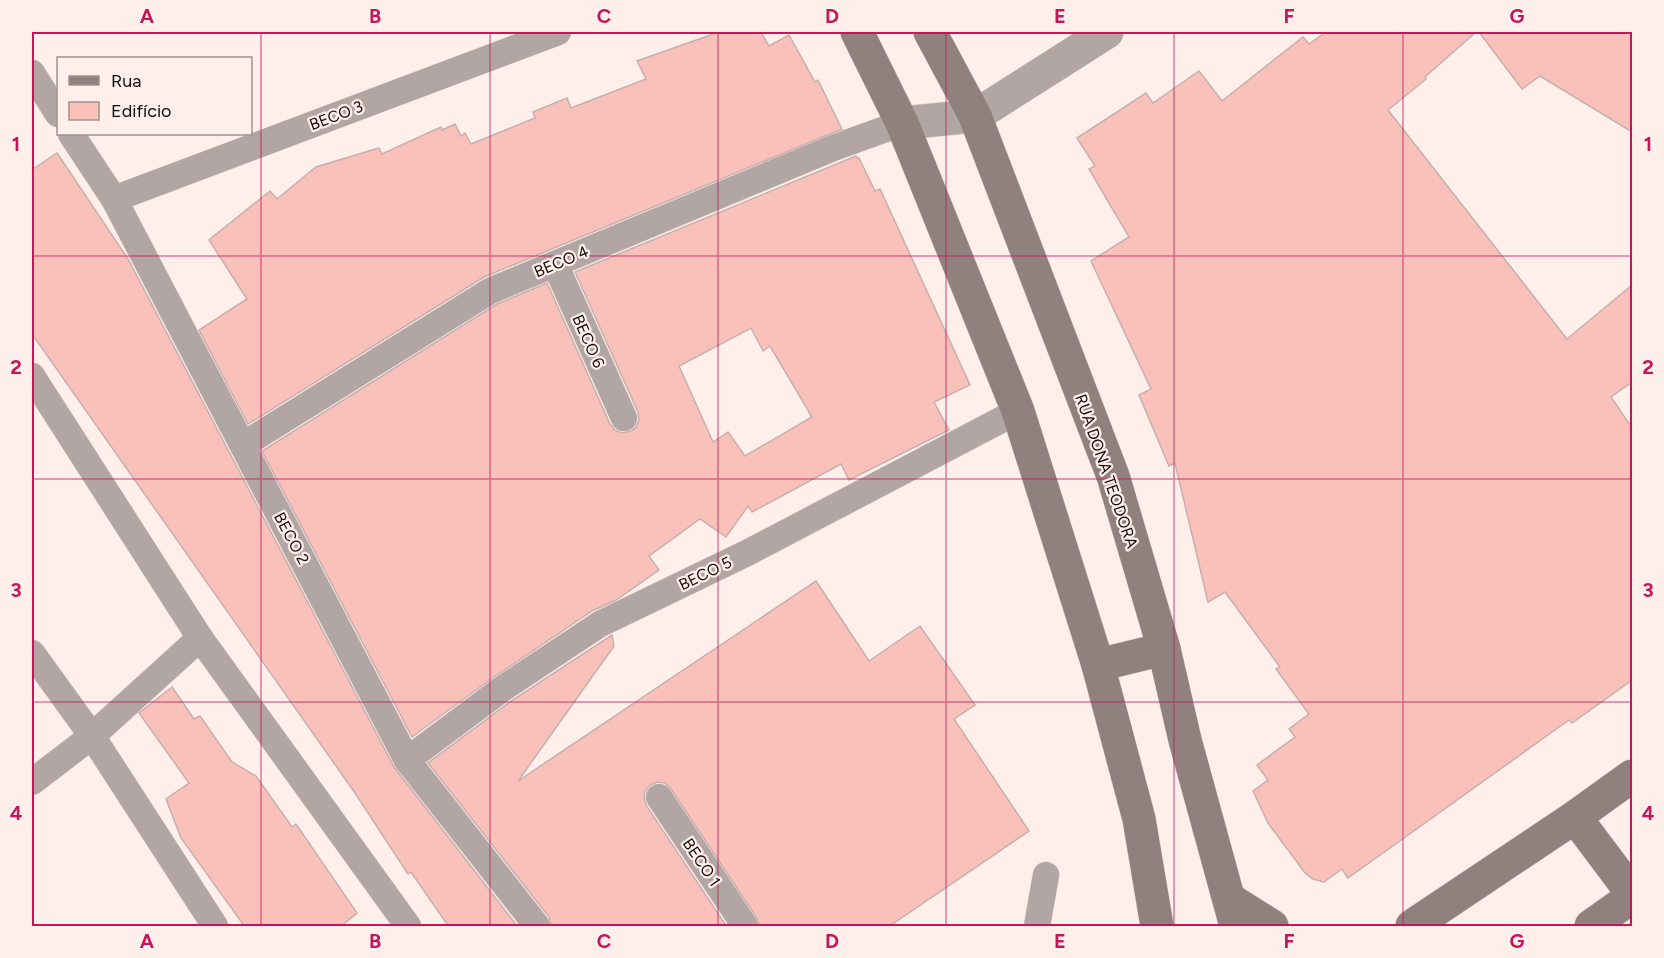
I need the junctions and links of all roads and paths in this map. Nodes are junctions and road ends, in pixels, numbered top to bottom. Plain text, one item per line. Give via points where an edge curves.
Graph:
1 (558, 32) edge
2 (857, 32) edge
3 (930, 32) edge
4 (1107, 32) edge
5 (32, 74) edge
6 (57, 112) edge
7 (975, 116) junction
8 (902, 123) junction
9 (72, 135) edge
10 (114, 199) junction
11 (555, 264) junction
12 (34, 388) edge
13 (1018, 411) junction
14 (624, 418) dead end
15 (243, 445) junction
16 (200, 638) junction
17 (1164, 649) junction
18 (32, 653) edge
19 (1098, 665) junction
20 (92, 736) junction
21 (407, 760) junction
22 (1632, 776) edge
23 (32, 782) edge
24 (659, 797) dead end
25 (1575, 817) junction
26 (1046, 874) dead end
27 (1632, 895) edge
28 (1232, 913) edge
29 (215, 927) edge
30 (408, 927) edge
31 (537, 927) edge
32 (746, 927) edge
33 (1036, 927) edge
34 (1157, 927) edge
35 (1272, 927) edge
36 (1413, 927) edge
37 (1591, 927) edge

1 - 10 lane, BECO 3
2 - 8 main road
3 - 7 main road, RUA DONA TEODORA
4 - 7 street
5 - 6 lane
7 - 8 street
7 - 17 main road, RUA DONA TEODORA via 1113,476
8 - 11 lane, BECO 4
8 - 13 main road
9 - 10 lane, BECO 2
10 - 15 lane, BECO 2
11 - 14 lane, BECO 6
11 - 15 lane, BECO 4 via 490,291
12 - 16 lane
13 - 19 main road
13 - 21 lane, BECO 5 via 747,553 600,624 502,689
15 - 21 lane, BECO 2
16 - 20 lane
16 - 30 lane
17 - 19 main road
17 - 28 main road, RUA DONA TEODORA
18 - 20 lane
19 - 34 main road via 1139,819
20 - 23 lane
20 - 29 lane
21 - 31 lane, BECO 2
22 - 25 main road
24 - 32 lane, BECO 1
25 - 27 main road
25 - 36 main road
26 - 33 lane
27 - 37 main road
28 - 35 main road

